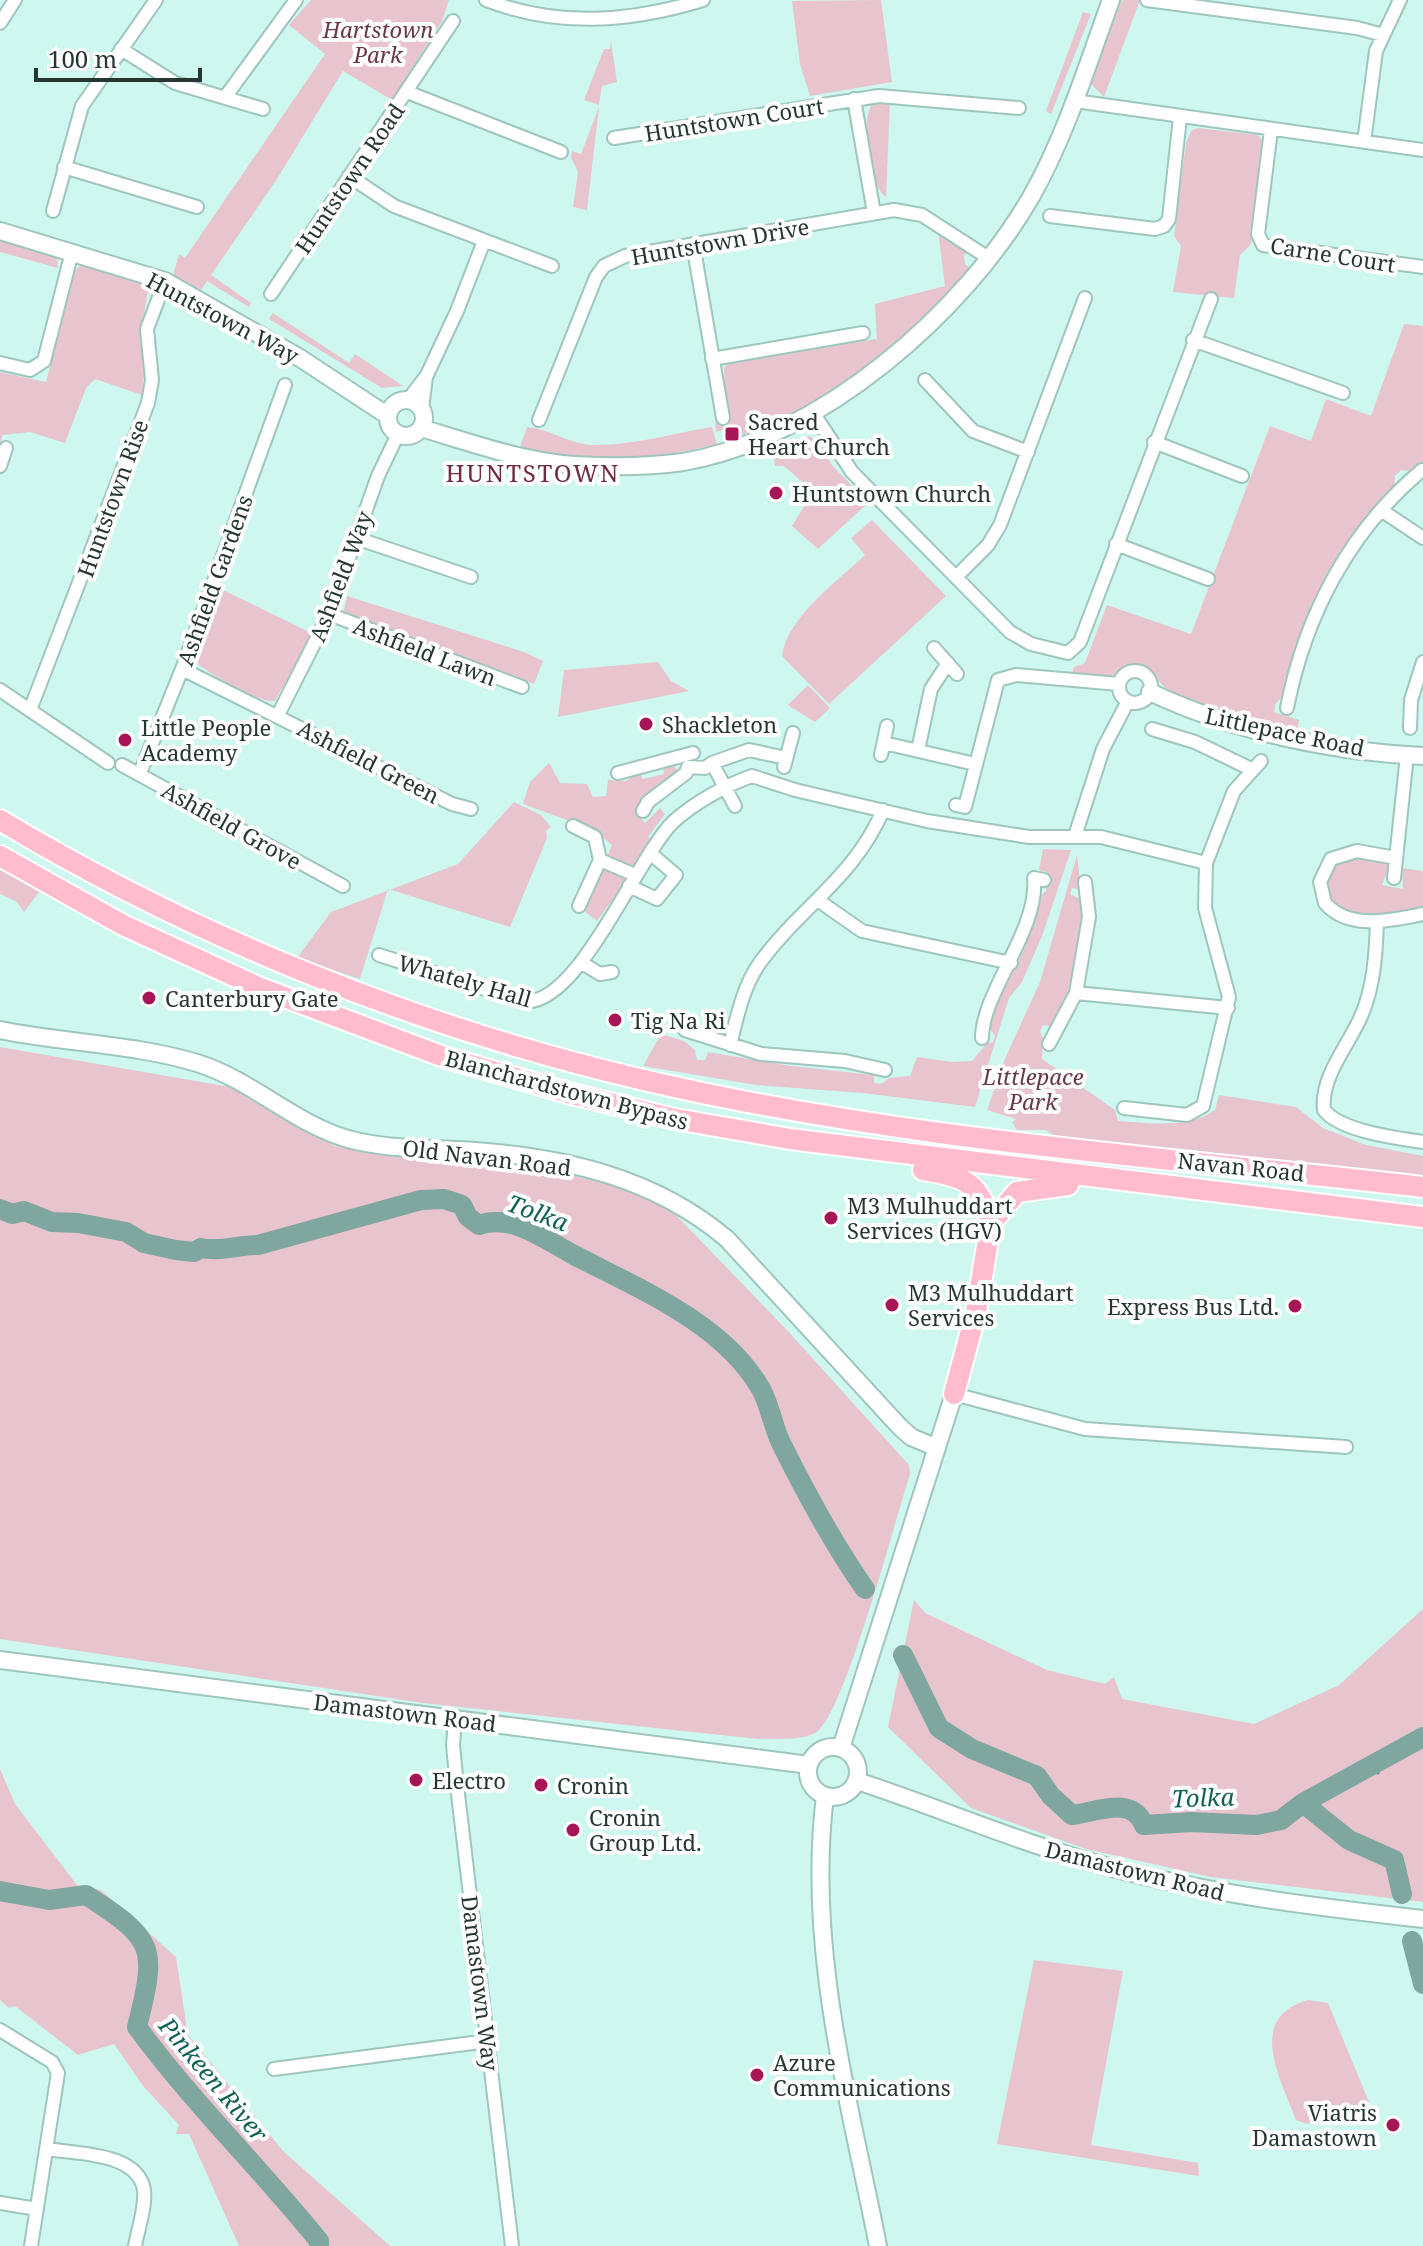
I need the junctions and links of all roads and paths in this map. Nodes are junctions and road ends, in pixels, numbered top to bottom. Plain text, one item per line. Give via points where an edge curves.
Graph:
1 (15, 0) edge
2 (296, 0) edge
3 (486, 0) edge
4 (703, 0) edge
5 (1111, 0) edge
6 (1147, 0) edge
7 (1400, 0) edge
8 (151, 2) edge
9 (453, 21) dead end
10 (0, 23) edge
11 (1383, 35) junction
12 (121, 49) junction
13 (407, 92) junction
14 (226, 96) junction
15 (854, 99) junction
16 (1075, 101) junction
17 (1019, 108) dead end
18 (263, 109) dead end
19 (1180, 117) junction
20 (1271, 130) junction
21 (614, 138) dead end
22 (1364, 142) junction
23 (1423, 150) edge
24 (561, 152) dead end
25 (64, 167) junction
26 (349, 176) junction
27 (197, 207) dead end
28 (53, 211) dead end
29 (874, 213) junction
30 (1050, 216) dead end
31 (0, 231) edge
32 (484, 241) junction
33 (693, 244) junction
34 (72, 252) junction
35 (990, 259) junction
36 (552, 266) dead end
37 (1423, 267) edge
38 (165, 281) junction
39 (271, 294) dead end
40 (1085, 298) dead end
41 (1211, 299) dead end
42 (863, 333) dead end
43 (1193, 340) junction
44 (712, 359) junction
45 (0, 363) edge
46 (925, 380) dead end
47 (285, 385) dead end
48 (1343, 393) dead end
49 (415, 404) junction
50 (812, 411) junction
51 (389, 412) junction
52 (723, 418) dead end
53 (539, 420) dead end
54 (421, 428) junction
55 (398, 434) junction
56 (1154, 442) junction
57 (6, 448) dead end
58 (1028, 452) junction
59 (0, 466) edge
60 (1422, 470) edge
61 (1242, 476) dead end
62 (1381, 510) junction
63 (356, 538) junction
64 (1423, 538) edge
65 (1116, 544) junction
66 (957, 576) junction
67 (471, 577) dead end
68 (1208, 579) dead end
69 (329, 614) junction
70 (934, 648) dead end
71 (1423, 662) edge
72 (182, 669) junction
73 (1119, 684) junction
74 (522, 687) dead end
75 (0, 690) edge
76 (1150, 692) junction
77 (1128, 701) junction
78 (1287, 708) dead end
79 (30, 710) junction
80 (278, 715) junction
81 (887, 726) dead end
82 (1410, 728) dead end
83 (1152, 729) dead end
84 (793, 733) dead end
85 (918, 750) junction
86 (693, 753) dead end
87 (1415, 756) edge
88 (677, 757) junction
89 (108, 763) dead end
90 (712, 763) junction
91 (975, 764) junction
92 (122, 765) dead end
93 (688, 767) junction
94 (140, 773) junction
95 (618, 773) dead end
96 (725, 789) junction
97 (956, 805) dead end
98 (735, 806) dead end
99 (471, 809) dead end
100 (883, 810) junction
101 (643, 811) dead end
102 (0, 820) edge
103 (573, 826) dead end
104 (1075, 836) junction
105 (650, 853) junction
106 (0, 856) edge
107 (1396, 858) junction
108 (600, 860) junction
109 (1206, 863) junction
110 (1394, 878) dead end
111 (632, 880) junction
112 (1044, 880) dead end
113 (343, 886) dead end
114 (1082, 889) dead end
115 (819, 901) junction
116 (579, 906) dead end
117 (1423, 914) edge
118 (1377, 922) junction
119 (379, 955) dead end
120 (582, 963) junction
121 (1011, 963) junction
122 (612, 972) dead end
123 (1076, 993) junction
124 (1228, 1008) junction
125 (0, 1030) edge
126 (685, 1030) dead end
127 (982, 1038) dead end
128 (1049, 1044) dead end
129 (730, 1045) junction
130 (479, 1068) junction
131 (885, 1070) dead end
132 (1124, 1108) dead end
133 (1423, 1142) edge
134 (1058, 1146) joint
135 (1173, 1186) junction
136 (1423, 1187) edge
137 (1423, 1217) edge
138 (991, 1223) junction
139 (954, 1394) junction
140 (1346, 1447) dead end
141 (937, 1448) junction
142 (0, 1660) edge
143 (455, 1720) junction
144 (841, 1748) junction
145 (809, 1765) junction
146 (857, 1781) junction
147 (825, 1796) junction
148 (1423, 1919) edge
149 (0, 2030) edge
150 (488, 2041) junction
151 (274, 2069) dead end
152 (47, 2149) junction
153 (0, 2203) edge
154 (37, 2209) junction
155 (31, 2246) edge
156 (135, 2246) edge
157 (512, 2246) edge
158 (878, 2246) edge

1 - 10 street
2 - 14 street
3 - 4 street via 542,15 604,21
5 - 16 street
6 - 11 street
7 - 11 street
8 - 12 street
9 - 13 street, Huntstown Road
11 - 22 street via 1376,51
12 - 14 street via 175,83
12 - 25 street via 82,106
13 - 24 street
13 - 26 street, Huntstown Road
14 - 18 street
15 - 17 street, Huntstown Court via 902,95
15 - 21 street, Huntstown Court
15 - 29 street, Huntstown Court
16 - 19 street
16 - 35 street via 1031,195
19 - 20 street
19 - 30 street via 1164,226
20 - 22 street
20 - 37 street, Carne Court via 1258,234 1263,245
22 - 23 street
25 - 27 street
25 - 28 street
26 - 32 street via 394,206
26 - 39 street, Huntstown Road
29 - 33 street, Huntstown Drive
29 - 35 street, Huntstown Drive via 922,215
31 - 34 street, Huntstown Way
32 - 36 street
32 - 49 street
33 - 44 street
33 - 53 street, Huntstown Drive via 625,256 604,266
34 - 38 street, Huntstown Way
34 - 45 street via 44,361 30,370
35 - 50 street via 915,339
38 - 51 street, Huntstown Way
38 - 79 street, Huntstown Rise via 147,329 152,380 148,403
40 - 58 street
41 - 43 street
42 - 44 street
43 - 48 street
43 - 56 street
44 - 52 street
46 - 58 street via 973,431
47 - 72 street, Ashfield Gardens
49 - 51 street via 396,403
49 - 54 street via 424,418
50 - 54 street via 764,436 706,456 632,466 530,460
50 - 66 street via 852,472
51 - 55 street via 390,427
54 - 55 street via 413,435
55 - 63 street, Ashfield Way
56 - 61 street
56 - 65 street
57 - 59 street
58 - 66 street via 993,539
60 - 62 street
62 - 64 street
62 - 78 street via 1315,611 1303,638
63 - 67 street
63 - 69 street, Ashfield Way
65 - 66 street via 1080,642 1068,653 1031,644 1010,632
65 - 68 street
69 - 74 street, Ashfield Lawn
69 - 80 street, Ashfield Way
70 - 85 street via 952,668 931,689
71 - 82 street via 1411,700
72 - 80 street, Ashfield Green
72 - 94 street, Ashfield Gardens
73 - 76 street via 1129,672 1139,672 1149,680
73 - 77 street
73 - 91 street via 1016,675 998,680
75 - 79 street
76 - 77 street via 1142,701
76 - 87 street, Littlepace Road via 1234,724
77 - 104 street via 1103,749
79 - 89 street
80 - 99 street, Ashfield Green
81 - 85 street via 883,749
83 - 109 street via 1256,765 1224,811
84 - 90 street via 785,763 749,750
85 - 91 street
86 - 88 street
87 - 107 street
88 - 93 street
88 - 95 street
90 - 93 street
90 - 96 street
91 - 97 street via 965,807
92 - 94 street, Ashfield Grove
93 - 101 street
94 - 113 street, Ashfield Grove
96 - 98 street
96 - 100 street via 757,776
96 - 105 street via 674,821
100 - 104 street via 1016,835
100 - 115 street via 854,861
102 - 134 highway, Blanchardstown Bypass via 115,883 271,957 483,1035 647,1081 771,1106
103 - 108 street via 595,837
104 - 109 street via 1131,842
105 - 111 street
105 - 111 street via 676,875 657,899
106 - 130 highway, Blanchardstown Bypass via 196,960 370,1031
107 - 110 street
107 - 118 street via 1348,851 1331,859 1322,875 1322,894 1331,910
108 - 111 street
108 - 116 street
109 - 124 street via 1205,908 1227,984
111 - 120 street
112 - 121 street via 1034,878
114 - 123 street via 1088,928
115 - 121 street via 862,931
115 - 129 street via 759,965
117 - 118 street
118 - 133 street via 1364,1010 1327,1082 1324,1110 1336,1121
119 - 120 street, Whately Hall via 536,1003
120 - 122 street via 600,974
121 - 127 street via 986,1013
123 - 124 street
123 - 128 street
124 - 132 street via 1198,1112
125 - 141 street, Old Navan Road via 197,1063 241,1082 314,1127 350,1139 525,1157 619,1176 649,1188 727,1239 899,1426
126 - 129 street via 698,1041
129 - 131 street
130 - 135 highway, Blanchardstown Bypass via 670,1118 790,1139
130 - 138 highway via 557,1097 666,1124 959,1178 984,1198
134 - 136 highway, Navan Road
135 - 137 highway, Navan Road
135 - 138 highway via 1038,1187 1009,1198
138 - 139 highway via 976,1312
139 - 140 street via 1085,1429
139 - 141 street
141 - 144 street
142 - 143 street, Damastown Road
143 - 145 street, Damastown Road
143 - 150 street, Damastown Way via 457,1786
144 - 145 street via 818,1751
144 - 146 street via 856,1760
145 - 147 street via 811,1785
146 - 147 street via 848,1793
146 - 148 street, Damastown Road via 1047,1849 1132,1873 1229,1894
147 - 158 street via 819,1884 822,1947
149 - 152 street via 56,2067 59,2079
150 - 151 street
150 - 157 street, Damastown Way
152 - 154 street
152 - 156 street via 118,2161 134,2171 144,2190
153 - 154 street
154 - 155 street

